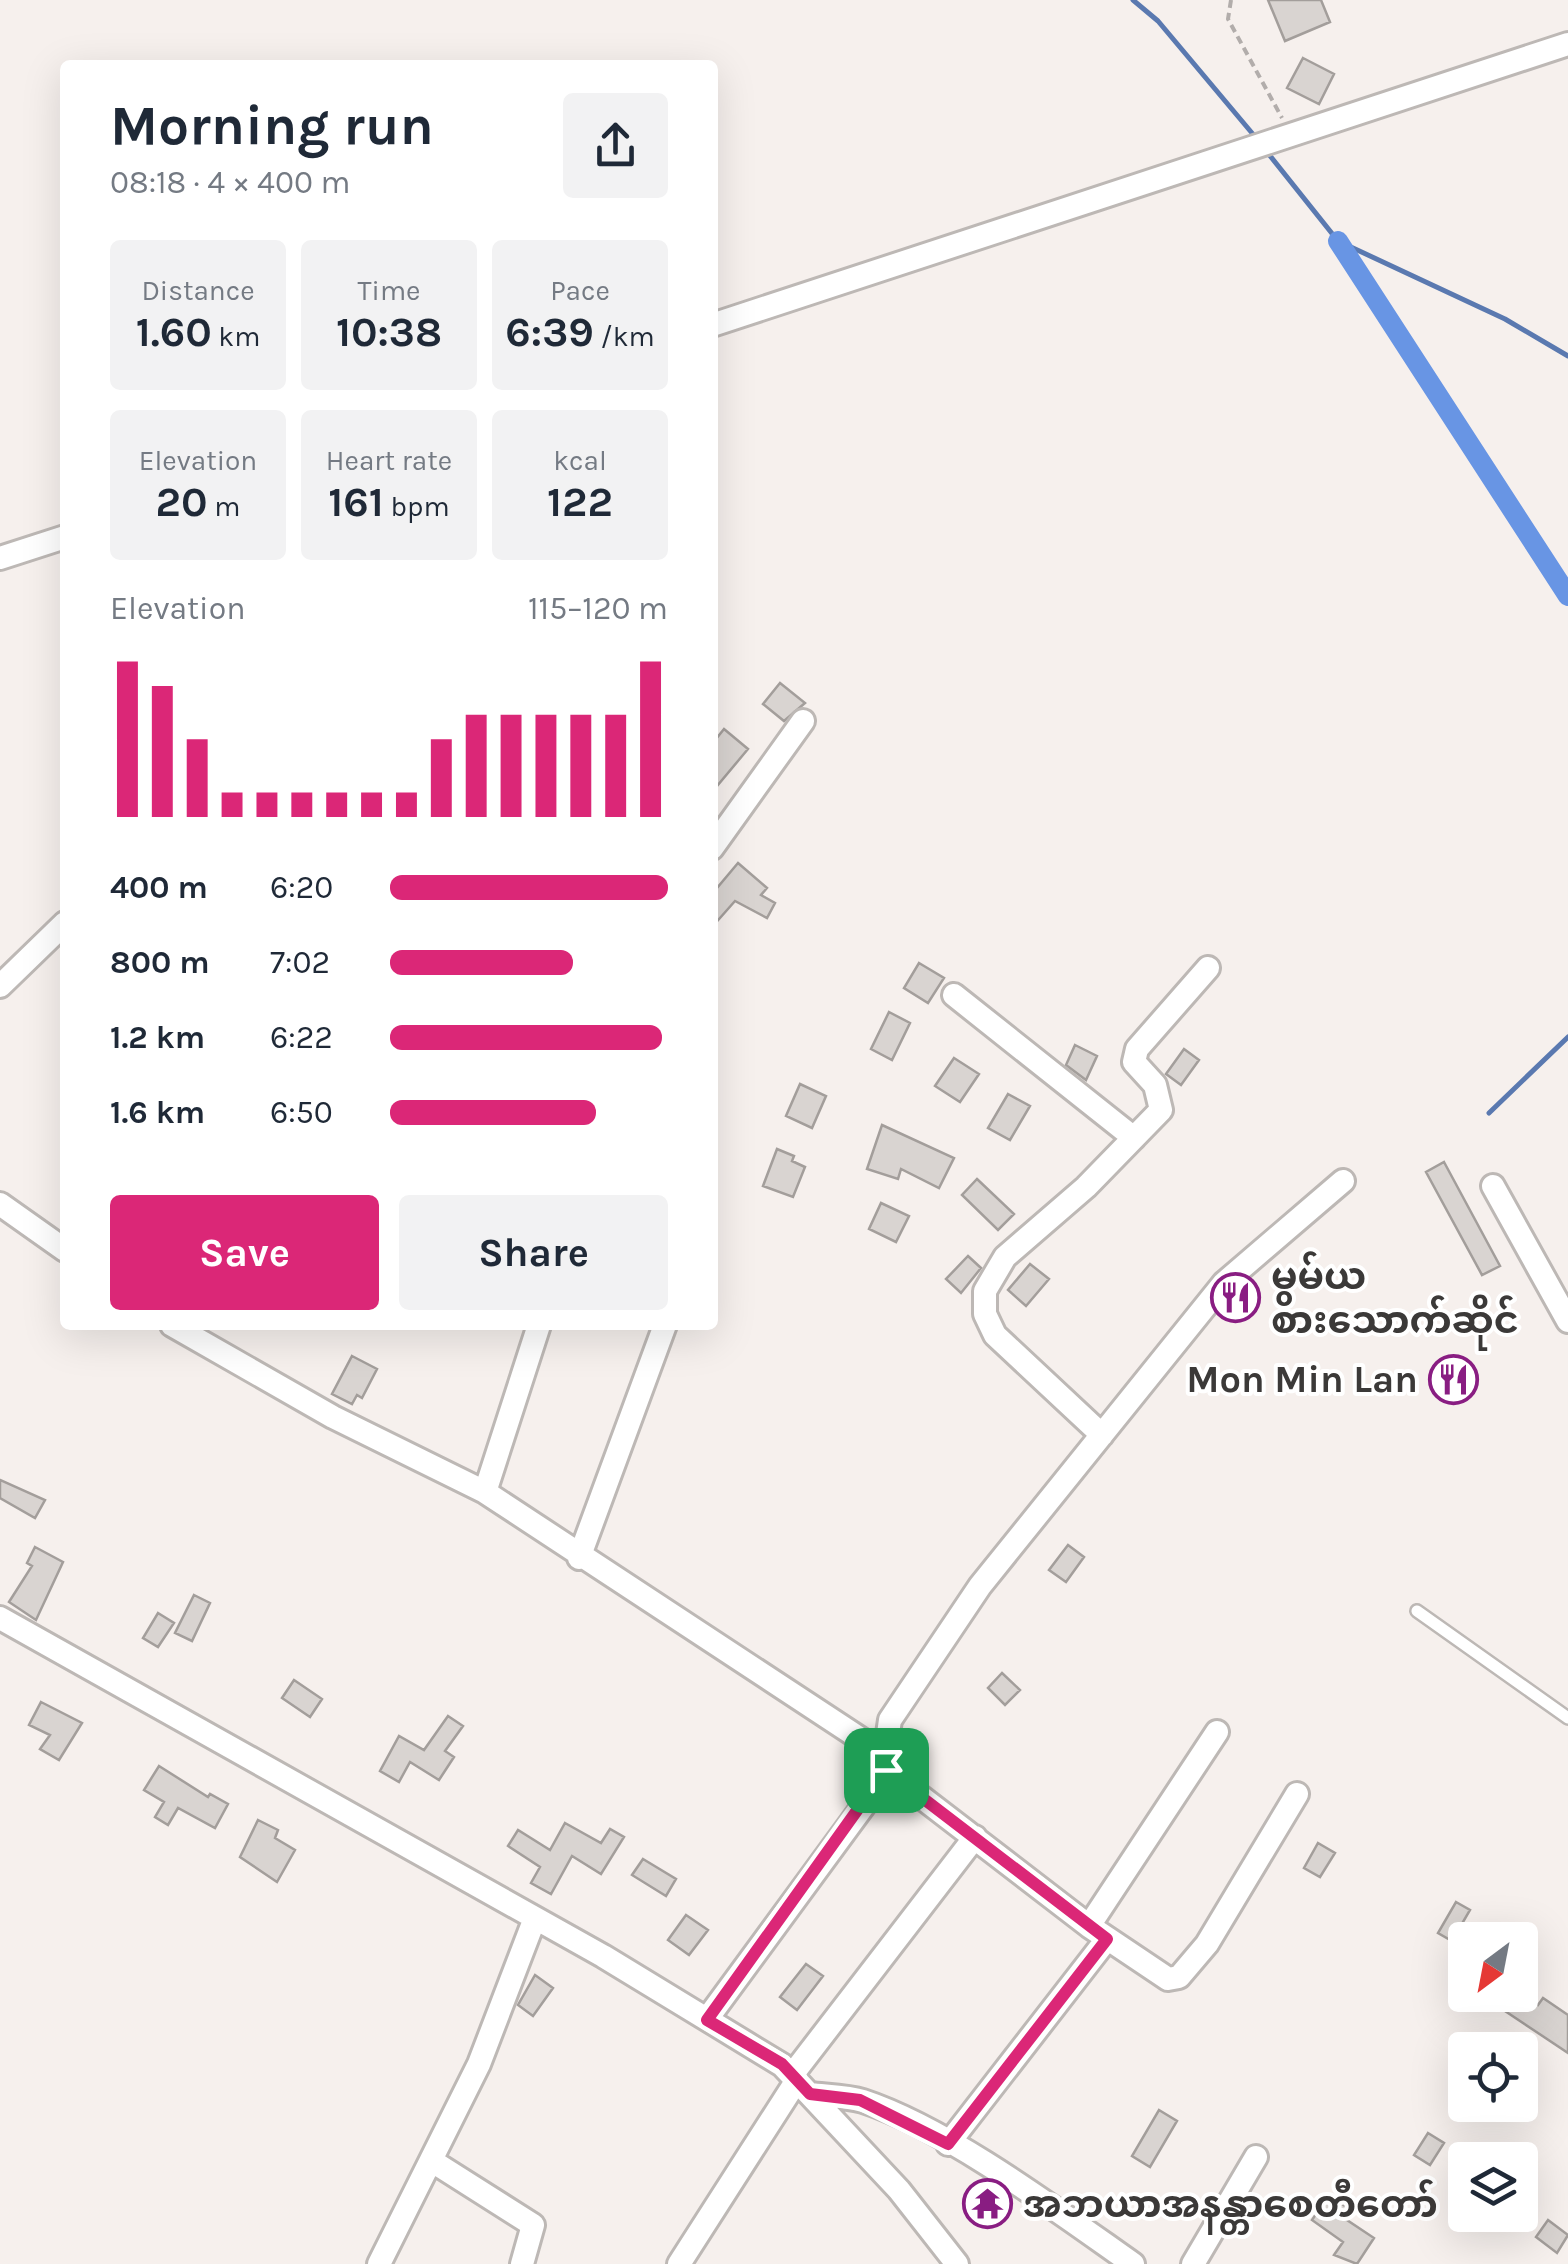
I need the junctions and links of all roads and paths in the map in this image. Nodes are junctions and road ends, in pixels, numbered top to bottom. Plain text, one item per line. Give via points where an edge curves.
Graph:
1 (1231, 0) edge
2 (1568, 44) edge
3 (1293, 134) junction
4 (718, 322) edge
5 (60, 539) edge
6 (0, 558) edge
7 (803, 721) dead end
8 (718, 840) edge
9 (60, 928) edge
10 (1208, 968) dead end
11 (0, 986) edge
12 (954, 995) dead end
13 (1134, 1138) junction
14 (1343, 1180) dead end
15 (1494, 1186) dead end
16 (0, 1204) edge
17 (60, 1246) edge
18 (1568, 1320) edge
19 (188, 1330) edge
20 (537, 1330) edge
21 (663, 1330) edge
22 (1102, 1435) junction
23 (485, 1492) junction
24 (579, 1558) junction
25 (1417, 1612) dead end
26 (0, 1618) edge
27 (1568, 1718) edge
28 (1216, 1732) dead end
29 (886, 1762) junction
30 (1298, 1794) dead end
31 (975, 1837) junction
32 (535, 1918) junction
33 (1098, 1932) junction
34 (707, 2020) junction
35 (799, 2083) junction
36 (948, 2144) junction
37 (1256, 2157) dead end
38 (432, 2160) junction
39 (383, 2263) edge
40 (522, 2264) edge
41 (679, 2264) edge
42 (957, 2264) edge
43 (1133, 2264) edge
44 (1193, 2264) edge

1 - 3 path via 1228,19
2 - 3 street
3 - 4 street
5 - 6 street
7 - 8 street
9 - 11 street
10 - 13 street via 1137,1049 1134,1062 1162,1100 1161,1110
12 - 13 street
13 - 22 street via 1005,1258 985,1291 985,1314 995,1335
14 - 22 street via 1224,1282
15 - 18 street
16 - 17 street
19 - 23 street via 333,1417
20 - 23 street
21 - 24 street
22 - 29 street via 980,1586 890,1720
23 - 24 street
24 - 29 street
25 - 27 lane
26 - 32 street
28 - 33 street
29 - 31 street
29 - 34 street
30 - 33 street via 1207,1944 1179,1977 1156,1972
31 - 33 street
31 - 35 street
32 - 34 street
32 - 38 street via 479,2064
33 - 36 street
34 - 35 street via 782,2064
35 - 36 street via 860,2100
35 - 41 street
35 - 42 street
36 - 43 street
37 - 44 street
38 - 39 street
38 - 40 street via 534,2225

